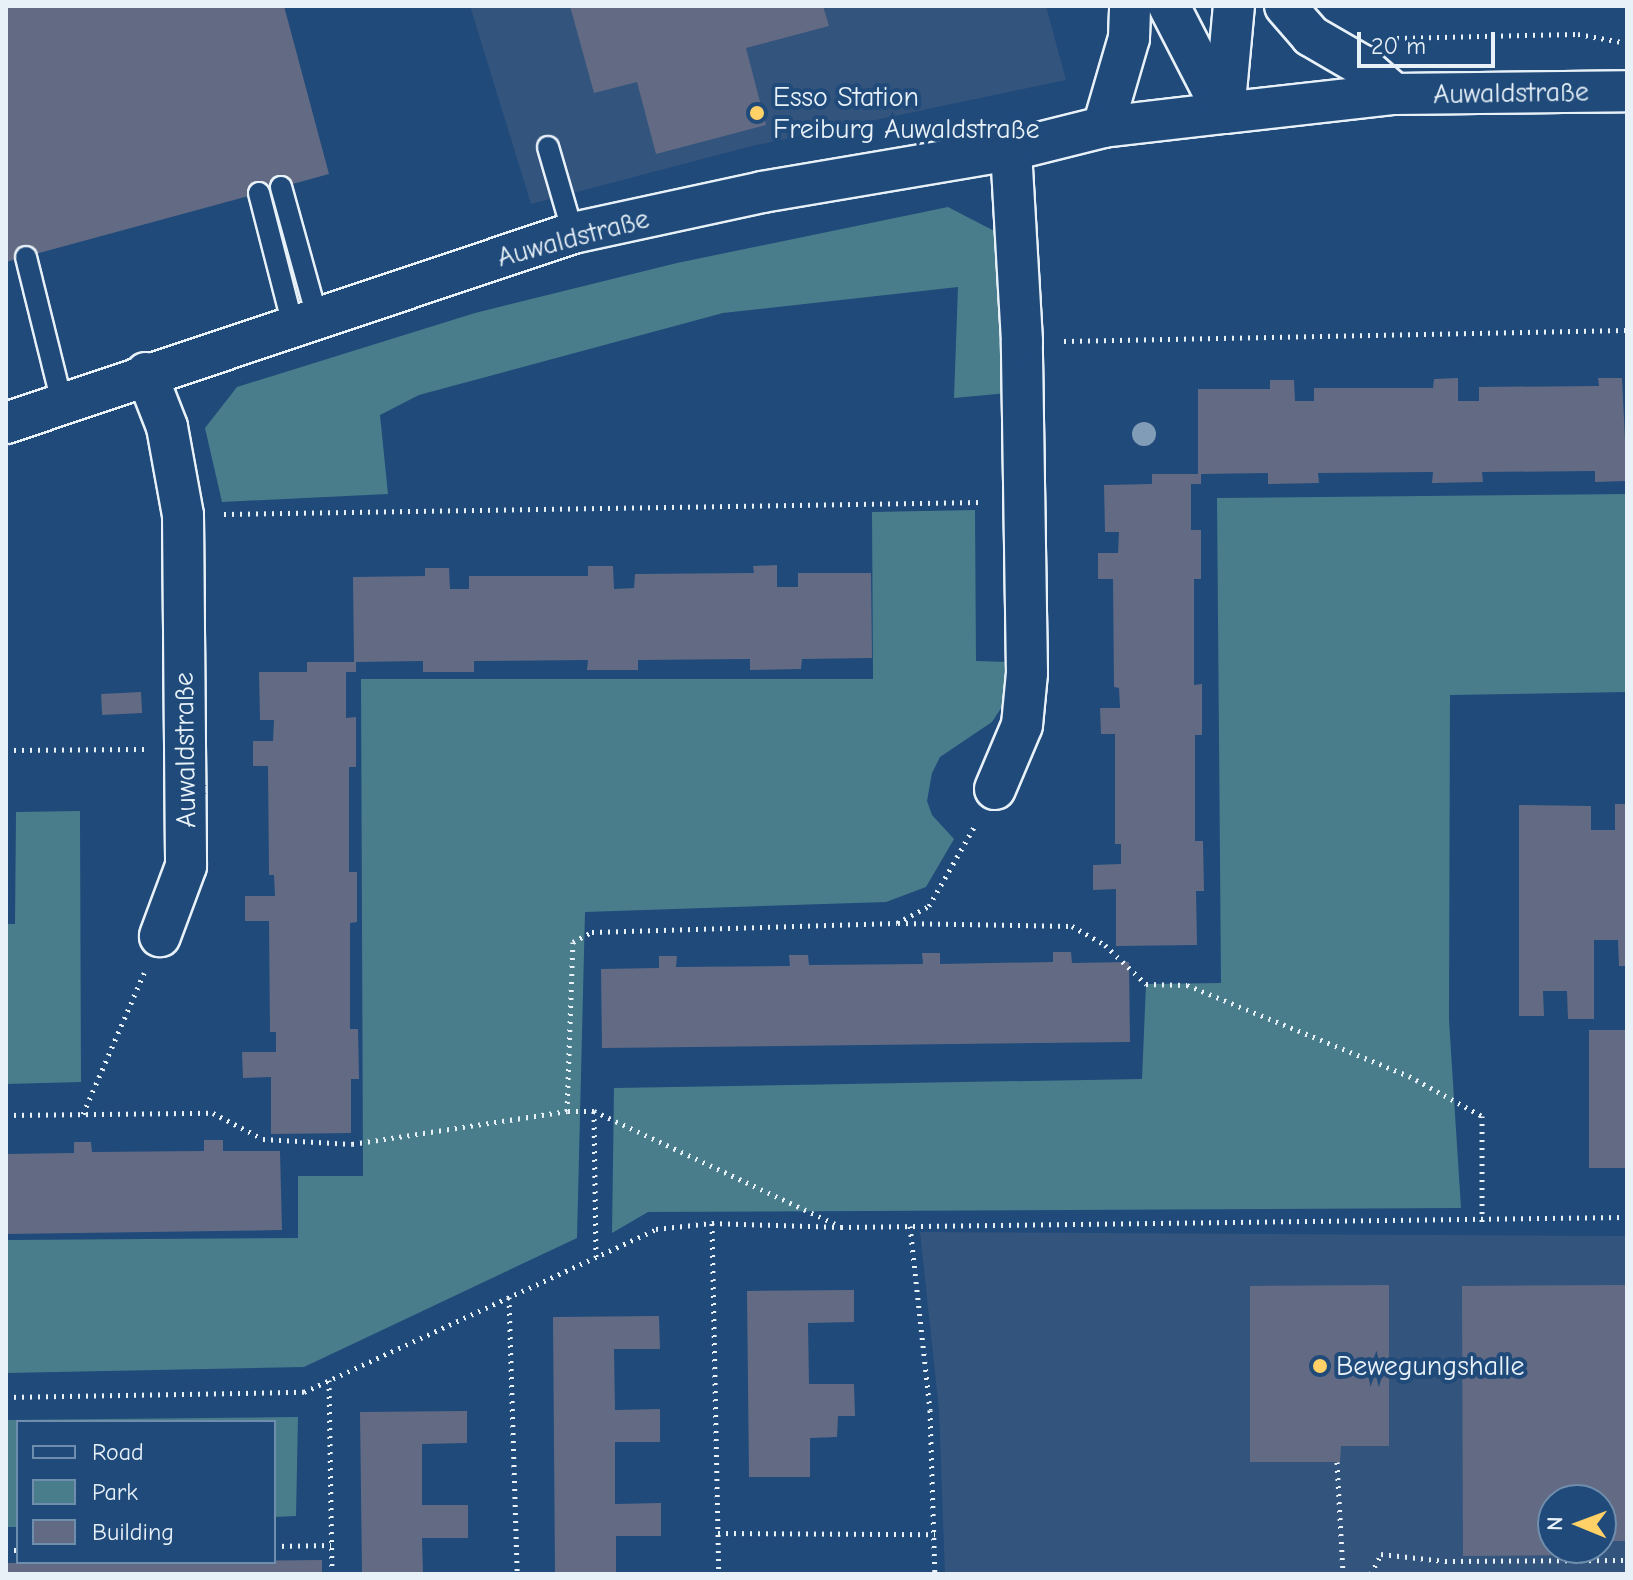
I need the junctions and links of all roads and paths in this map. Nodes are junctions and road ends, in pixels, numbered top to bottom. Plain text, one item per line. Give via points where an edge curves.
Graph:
1 (1130, 6) edge
2 (1169, 6) edge
3 (1234, 6) edge
4 (1285, 6) edge
5 (1420, 39) dead end
6 (1627, 43) edge
7 (1627, 91) edge
8 (1394, 94) junction
9 (1224, 113) junction
10 (1103, 127) junction
11 (548, 147) dead end
12 (1011, 150) junction
13 (281, 187) dead end
14 (259, 193) dead end
15 (573, 233) junction
16 (26, 257) dead end
17 (305, 321) junction
18 (1627, 330) edge
19 (1022, 341) junction
20 (146, 373) junction
21 (62, 403) junction
22 (6, 423) edge
23 (1023, 501) junction
24 (183, 515) junction
25 (185, 748) junction
26 (6, 750) edge
27 (995, 789) joint
28 (897, 923) junction
29 (160, 936) joint
30 (567, 1111) junction
31 (594, 1111) junction
32 (83, 1114) junction
33 (6, 1115) edge
34 (1627, 1217) edge
35 (1482, 1222) junction
36 (712, 1223) junction
37 (910, 1226) junction
38 (841, 1227) junction
39 (596, 1257) junction
40 (509, 1297) junction
41 (329, 1380) junction
42 (6, 1397) edge
43 (1337, 1462) dead end
44 (718, 1533) junction
45 (935, 1534) junction
46 (331, 1545) junction
47 (276, 1546) edge
48 (1627, 1560) edge
49 (332, 1574) edge
50 (517, 1574) edge
51 (719, 1574) edge
52 (935, 1574) edge
53 (1343, 1574) edge
54 (1371, 1574) edge

1 - 10 street via 1129,38
2 - 9 street
3 - 9 street
4 - 8 street, Auwaldstraße via 1311,36 1361,65
5 - 6 path via 1578,34
7 - 8 street, Auwaldstraße
8 - 9 street, Auwaldstraße
9 - 10 street, Auwaldstraße
10 - 12 street, Auwaldstraße
11 - 15 lane
12 - 15 street, Auwaldstraße via 762,192
12 - 19 street
13 - 17 lane
14 - 17 lane
15 - 17 street, Auwaldstraße
16 - 21 lane
17 - 20 street, Auwaldstraße
18 - 19 path
19 - 23 street
20 - 21 street, Auwaldstraße
20 - 24 street, Auwaldstraße via 167,427
21 - 22 street, Auwaldstraße
23 - 24 path
23 - 27 street via 1027,673 1022,725
24 - 25 street, Auwaldstraße
25 - 26 path
25 - 29 street, Auwaldstraße via 186,866
27 - 28 path via 929,906
28 - 30 path via 592,932 573,942
28 - 35 path via 1072,926 1105,945 1146,984 1187,985 1409,1076 1482,1116
29 - 32 path
30 - 31 path
30 - 32 path via 352,1144 263,1139 213,1113
31 - 38 path
31 - 39 path
32 - 33 path
34 - 35 path
35 - 37 path
36 - 38 path
36 - 39 path via 656,1229
36 - 44 path
37 - 38 path
37 - 45 path via 930,1410
39 - 40 path
40 - 41 path
40 - 50 path
41 - 42 path via 304,1392
41 - 46 path
43 - 53 path
44 - 45 path
44 - 51 path
45 - 52 path
46 - 47 path
46 - 49 path
48 - 54 path via 1445,1561 1381,1554

